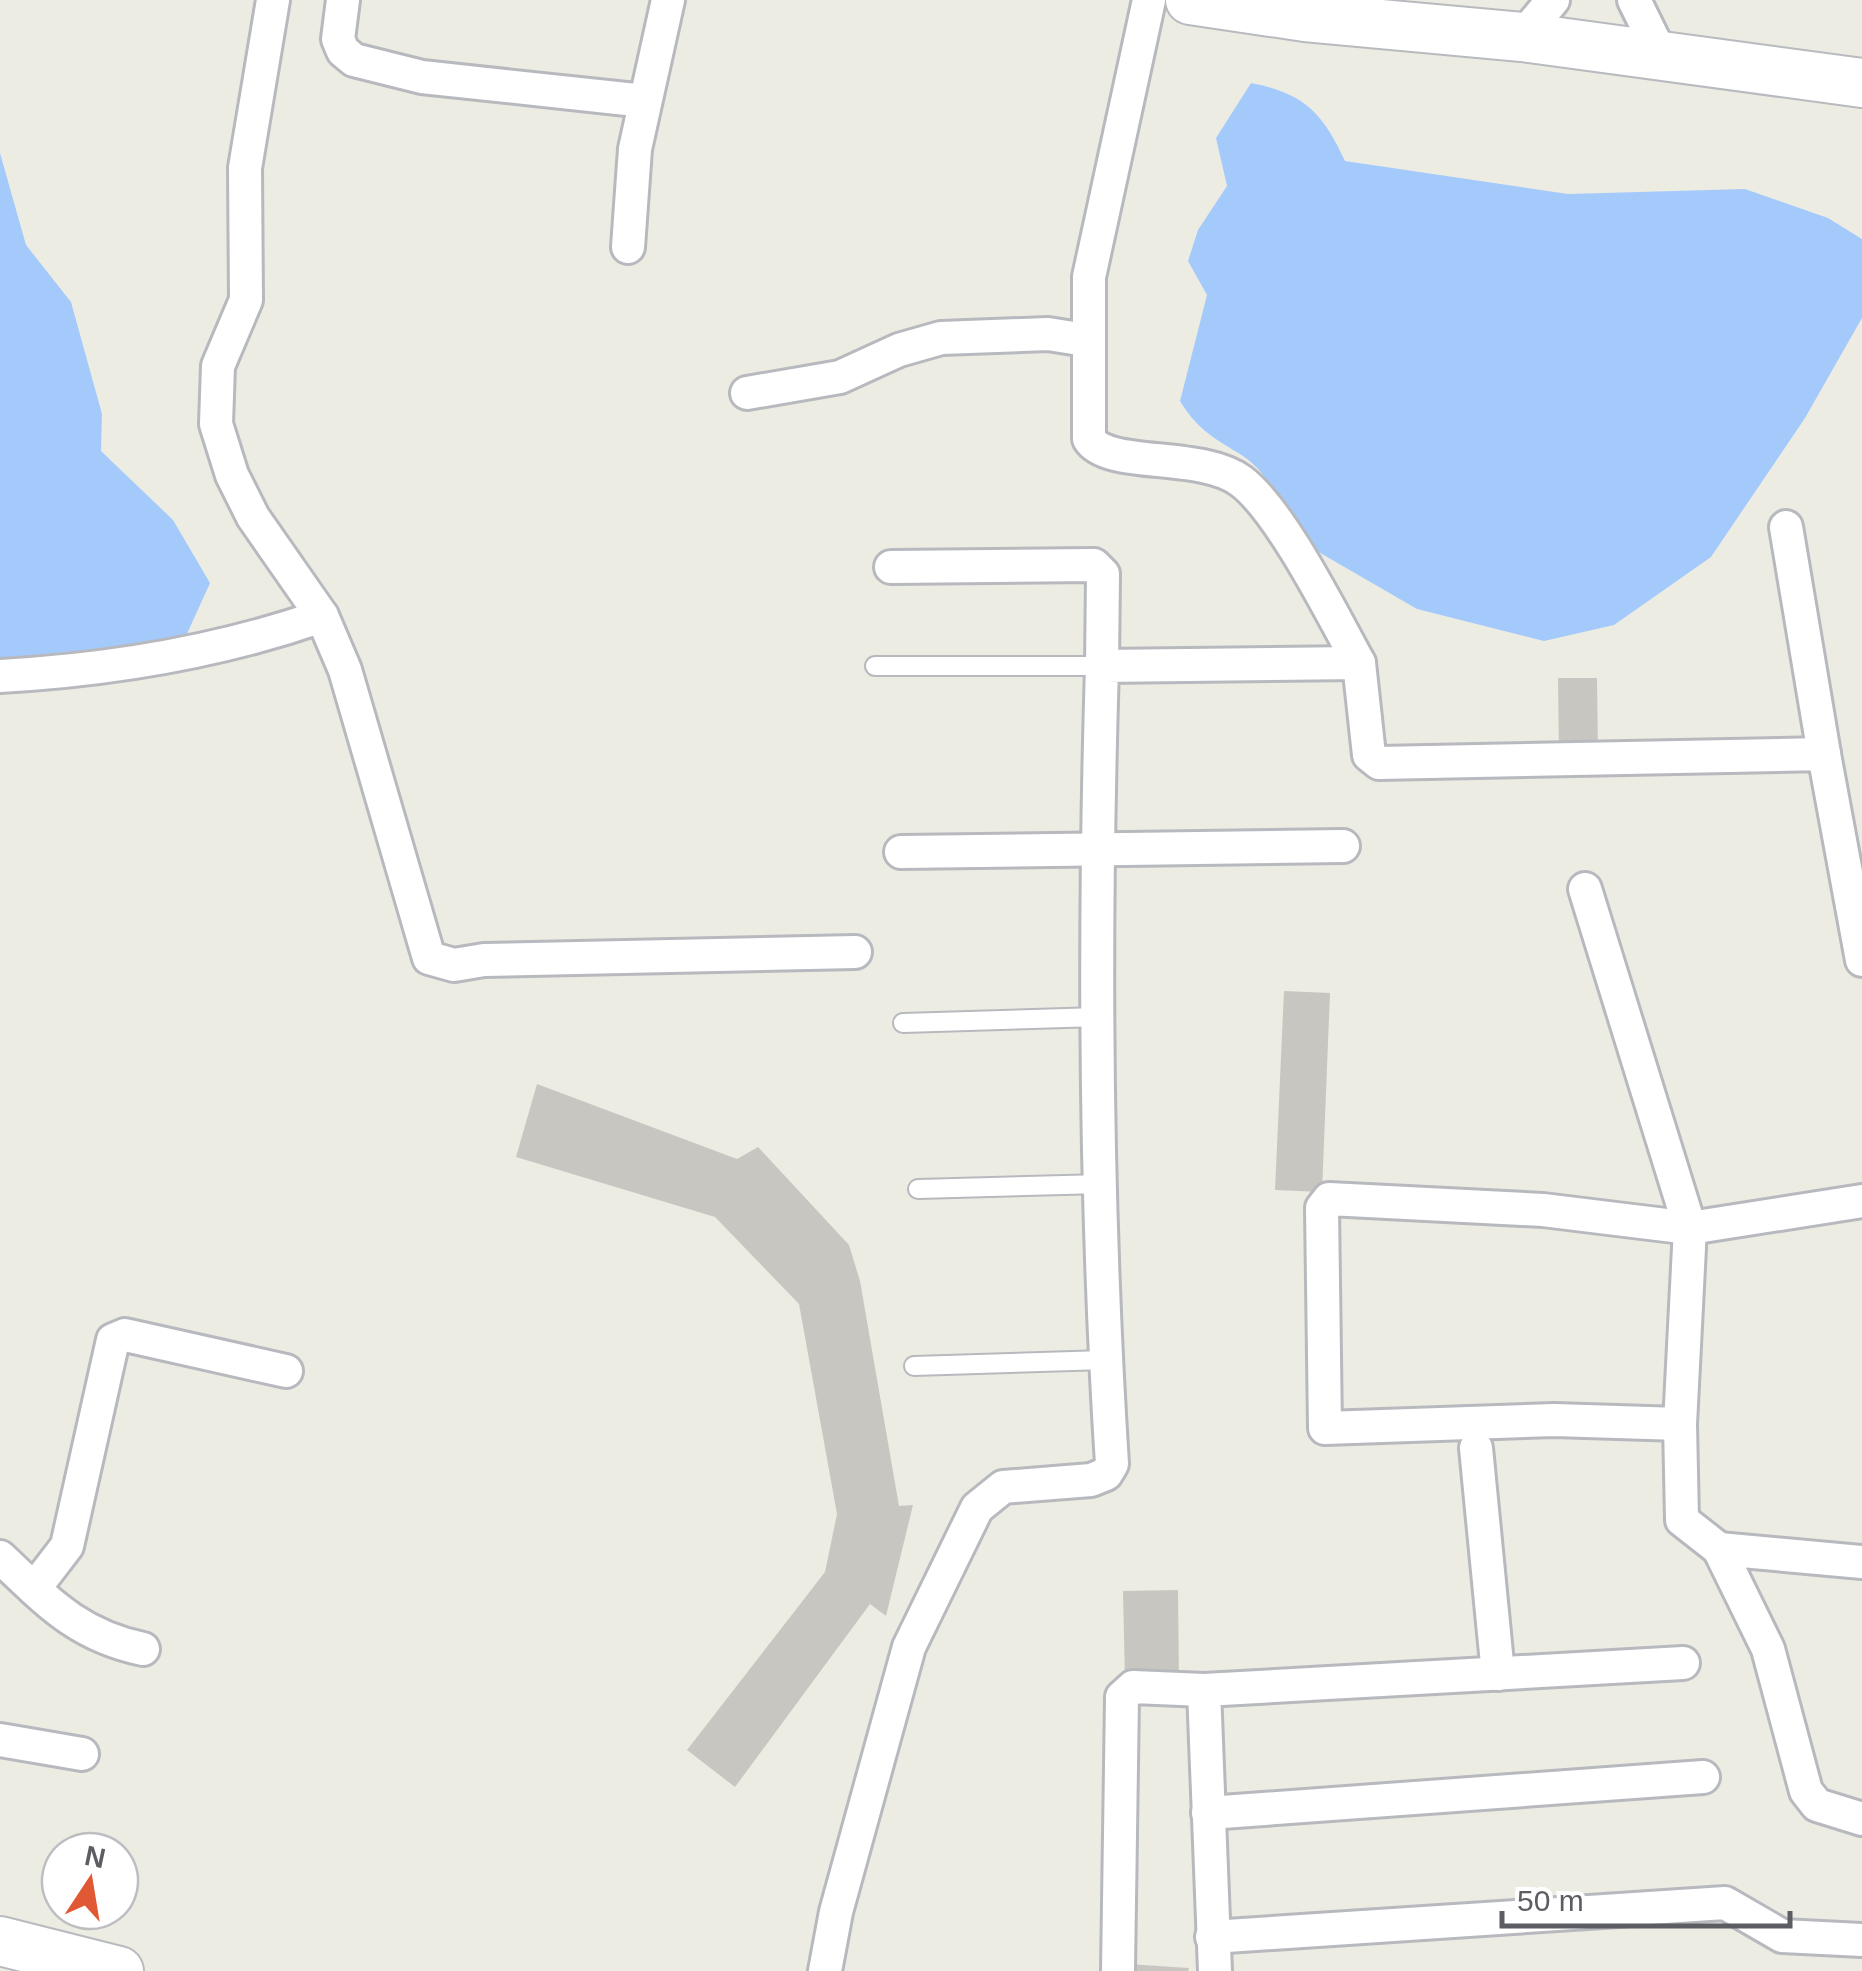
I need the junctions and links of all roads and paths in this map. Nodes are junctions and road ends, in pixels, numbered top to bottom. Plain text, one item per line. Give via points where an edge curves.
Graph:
1 (272, 0) edge
2 (343, 0) edge
3 (668, 0) edge
4 (1150, 0) edge
5 (1190, 0) edge
6 (1553, 0) edge
7 (1634, 0) edge
8 (1306, 8) edge
9 (1522, 37) junction
10 (1662, 57) junction
11 (1862, 83) edge
12 (645, 101) junction
13 (628, 247) dead end
14 (1086, 340) junction
15 (746, 394) dead end
16 (1786, 527) dead end
17 (891, 567) dead end
18 (322, 616) junction
19 (1360, 663) junction
20 (875, 666) dead end
21 (1102, 666) junction
22 (0, 676) edge
23 (1824, 754) junction
24 (1343, 846) dead end
25 (1096, 849) junction
26 (901, 852) dead end
27 (1586, 889) dead end
28 (854, 952) dead end
29 (1862, 960) edge
30 (1098, 1017) junction
31 (903, 1024) dead end
32 (1103, 1184) junction
33 (918, 1189) dead end
34 (1862, 1202) edge
35 (1690, 1228) junction
36 (1105, 1360) junction
37 (914, 1366) dead end
38 (286, 1372) dead end
39 (1680, 1424) junction
40 (1476, 1448) dead end
41 (1718, 1549) junction
42 (0, 1557) edge
43 (1862, 1562) edge
44 (34, 1589) junction
45 (143, 1649) dead end
46 (1683, 1663) dead end
47 (1498, 1674) junction
48 (1204, 1690) junction
49 (0, 1740) edge
50 (82, 1754) dead end
51 (1703, 1777) dead end
52 (1208, 1813) junction
53 (1862, 1820) edge
54 (1212, 1938) junction
55 (1862, 1940) edge
56 (0, 1941) edge
57 (105, 1970) edge
58 (825, 1971) edge
59 (1118, 1971) edge
60 (1215, 1971) edge

1 - 18 street via 245,168 246,300 218,366 216,424 252,517
2 - 12 street via 338,39 354,60 422,77
3 - 12 street
4 - 14 street via 1089,277
5 - 8 street
6 - 9 street
7 - 10 street
8 - 9 street
9 - 10 street
10 - 11 street
12 - 13 street via 629,189
14 - 15 street via 1048,334 941,338 840,377
14 - 19 street via 1089,440 1095,448 1216,467 1244,483 1290,543
16 - 23 street
17 - 21 street via 1094,565 1103,574
18 - 22 street via 247,642
18 - 28 street via 346,670 429,958 454,965
19 - 21 street
19 - 23 street via 1370,755 1380,762
20 - 21 lane
21 - 25 street
23 - 29 street
24 - 25 street
25 - 26 street
25 - 30 street
27 - 35 street
30 - 31 lane
30 - 32 street
32 - 33 lane
32 - 36 street
34 - 35 street
35 - 39 street
35 - 39 street via 1543,1210 1329,1199 1322,1208 1325,1428 1554,1420
36 - 37 lane
36 - 58 street via 1112,1464 1091,1480 1003,1488 976,1508 909,1647
38 - 44 street via 125,1335 113,1340 67,1546
39 - 41 street via 1682,1520
40 - 47 street
41 - 43 street
41 - 53 street via 1768,1649 1806,1791 1817,1805
42 - 44 street
44 - 45 street via 72,1624
46 - 47 street
47 - 48 street
48 - 52 street
48 - 59 street via 1133,1687 1122,1697
49 - 50 street
51 - 52 street
52 - 54 street
54 - 55 street via 1725,1903 1782,1936
54 - 60 street
56 - 57 street

